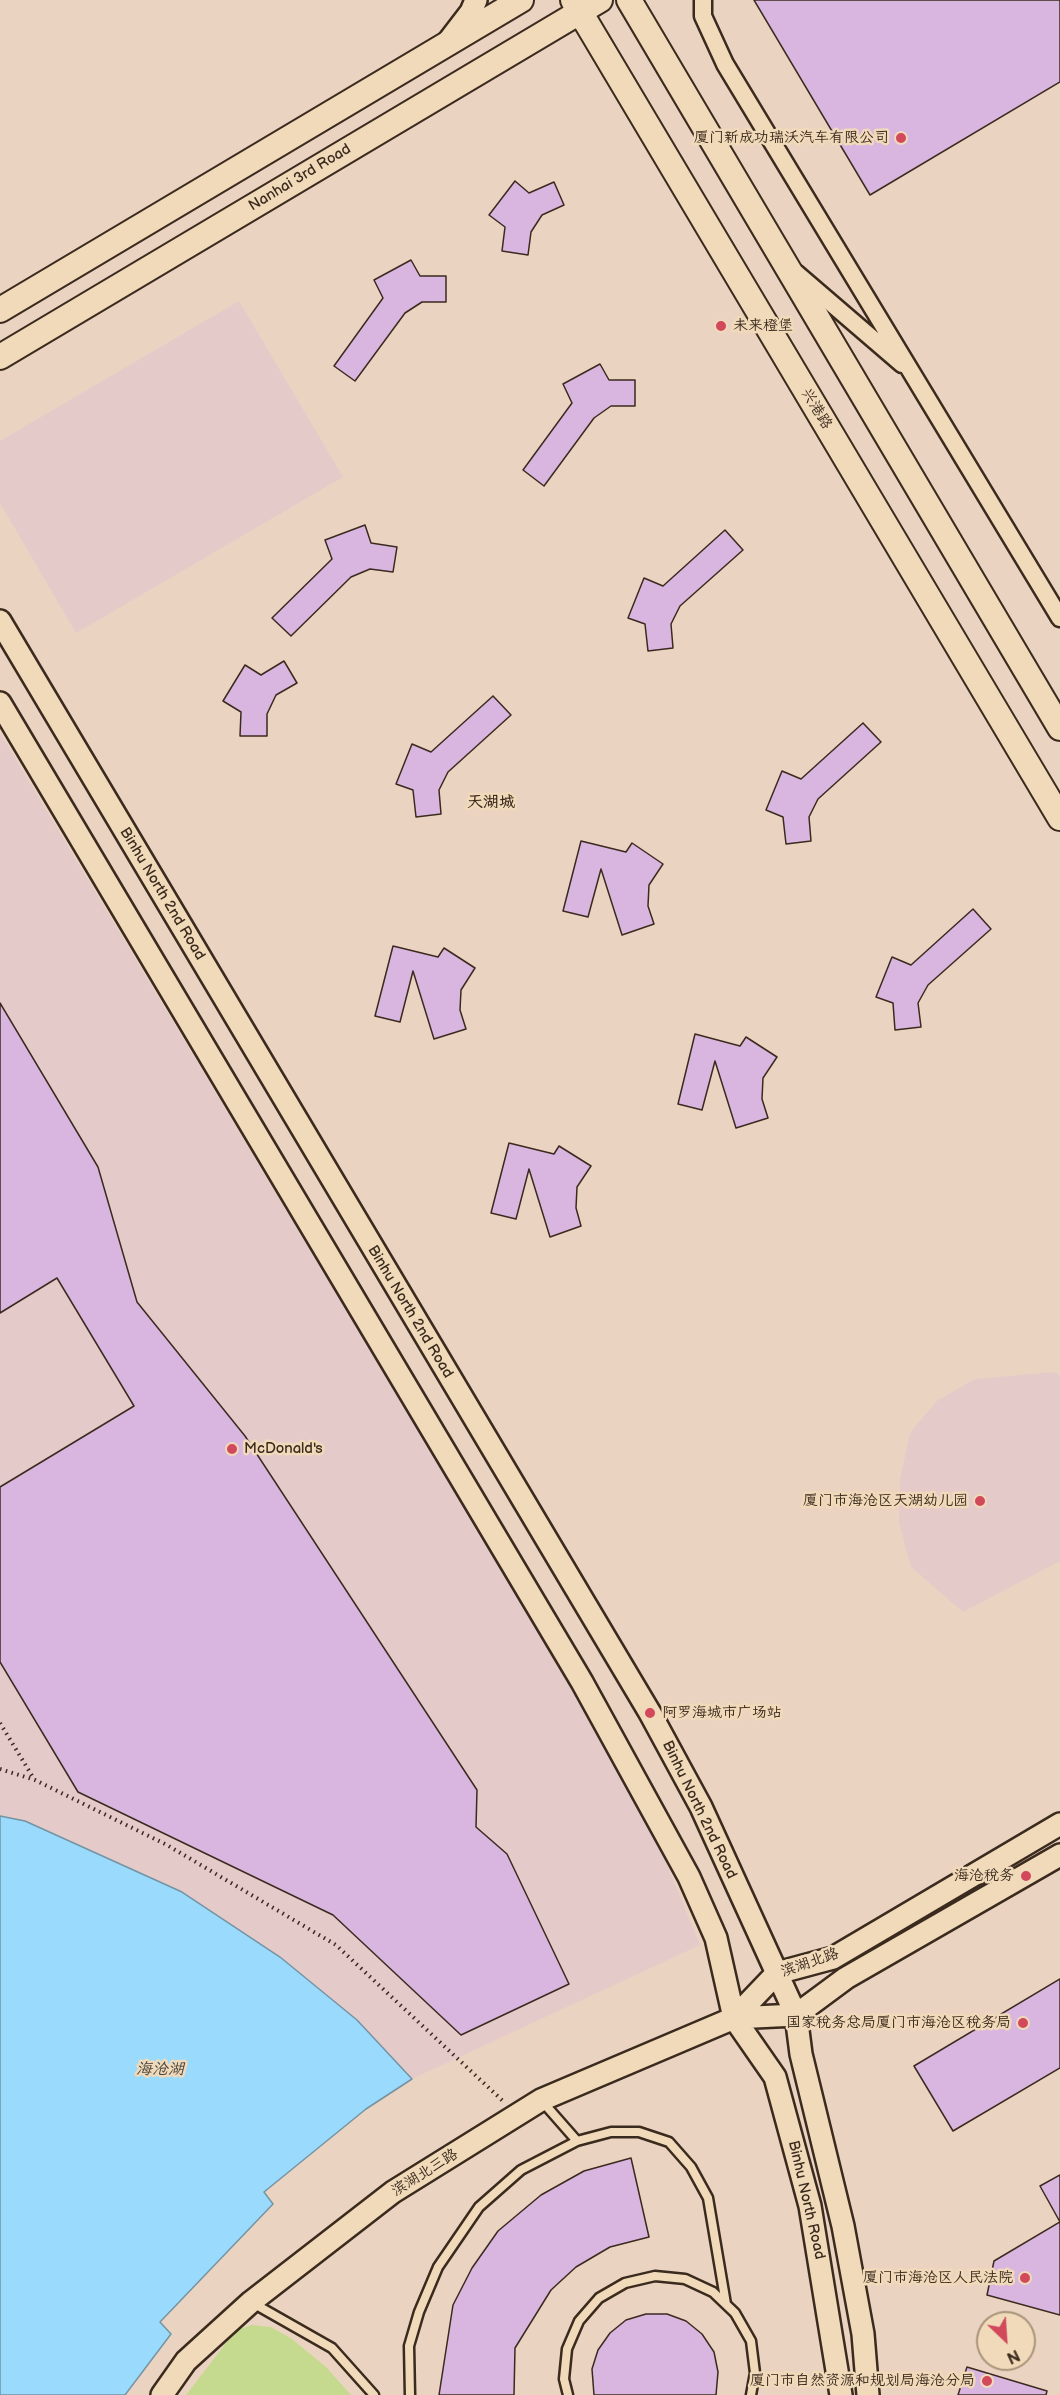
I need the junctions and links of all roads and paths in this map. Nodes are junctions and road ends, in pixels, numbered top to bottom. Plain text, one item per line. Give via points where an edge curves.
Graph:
1 (476, 0) edge
2 (521, 0) edge
3 (629, 0) edge
4 (703, 0) edge
5 (584, 4) edge
6 (447, 45) junction
7 (789, 267) junction
8 (0, 310) edge
9 (0, 357) edge
10 (914, 374) junction
11 (1060, 618) edge
12 (0, 621) edge
13 (0, 702) edge
14 (1060, 728) edge
15 (1060, 818) edge
16 (0, 1723) edge
17 (0, 1769) edge
18 (35, 1780) junction
19 (1060, 1824) edge
20 (1060, 1855) edge
21 (777, 1973) junction
22 (796, 2015) junction
23 (734, 2018) junction
24 (541, 2100) junction
25 (518, 2114) junction
26 (577, 2141) junction
27 (250, 2302) junction
28 (726, 2304) junction
29 (162, 2395) edge
30 (374, 2395) edge
31 (410, 2395) edge
32 (568, 2395) edge
33 (751, 2395) edge
34 (841, 2395) edge
35 (868, 2395) edge

1 - 6 street
2 - 6 main road
3 - 7 main road
4 - 10 street via 703,16 726,64
5 - 9 main road, Nanhai 3rd Road
5 - 15 main road, 兴港路
6 - 8 main road
7 - 10 street
7 - 14 main road
10 - 11 street
12 - 21 street, Binhu North 2nd Road via 650,1713 701,1807
13 - 23 street via 582,1682 689,1877 716,1938
16 - 18 path
17 - 18 path
18 - 25 path via 167,1845 336,1945
19 - 21 street, 滨湖北路 via 833,1958
20 - 22 street, 滨湖北路 via 846,1978
21 - 22 street, Binhu North 2nd Road
21 - 23 street, 滨湖北路
22 - 23 street
22 - 35 street, Binhu North Road via 801,2054 845,2237 863,2334
23 - 24 street, 滨湖北三路
23 - 34 street, Binhu North Road via 775,2077 810,2206
24 - 25 street, 滨湖北三路
24 - 26 lane
25 - 27 street, 滨湖北三路 via 393,2192
26 - 28 lane via 611,2132 639,2132 669,2142 691,2167 708,2198
26 - 31 lane via 521,2170 479,2207 438,2267 409,2346
27 - 29 street, 滨湖北三路 via 186,2361
27 - 30 lane via 332,2348
28 - 32 lane via 713,2292 685,2279 655,2276 625,2283 599,2298 579,2321 567,2349 564,2379
28 - 33 lane via 751,2341 755,2373

